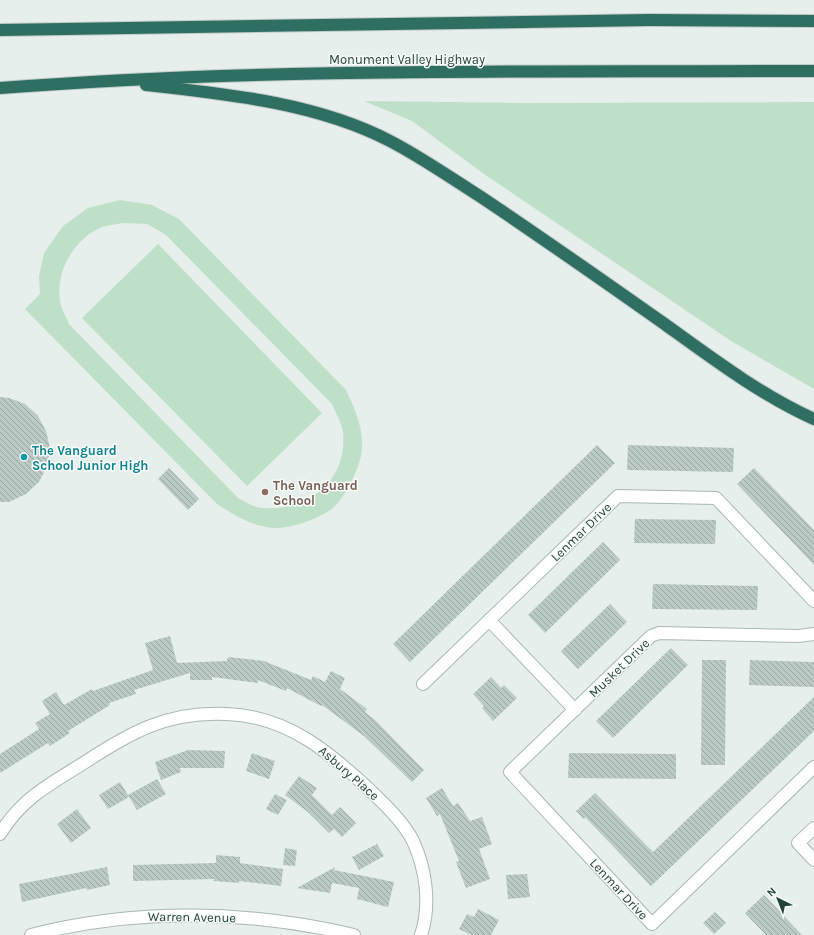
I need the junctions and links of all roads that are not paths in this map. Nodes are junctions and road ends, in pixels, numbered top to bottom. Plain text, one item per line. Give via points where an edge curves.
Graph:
1 (814, 14) edge
2 (704, 20) junction
3 (814, 21) edge
4 (0, 30) edge
5 (814, 70) edge
6 (101, 80) junction
7 (0, 88) edge
8 (814, 419) edge
9 (814, 600) edge
10 (489, 620) junction
11 (814, 634) edge
12 (423, 684) dead end
13 (575, 710) junction
14 (814, 767) edge
15 (814, 828) edge
16 (0, 834) edge
17 (814, 860) edge
18 (31, 935) edge
19 (354, 935) edge
20 (421, 935) edge

1 - 2 highway
2 - 3 highway
2 - 4 highway
5 - 6 highway, Monument Valley Highway via 344,73
6 - 7 highway, Monument Valley Highway
6 - 8 highway via 231,94 315,113 390,141 452,178 550,243 730,371
9 - 10 street, Lenmar Drive via 716,498 618,496
10 - 12 street, Lenmar Drive
10 - 13 street
11 - 13 street, Musket Drive via 799,636 659,633 650,636
13 - 14 street, Lenmar Drive via 510,772 652,924
15 - 17 street via 798,844
16 - 20 street, Asbury Place via 8,820 35,794 138,730 180,717 227,714 250,716 291,731 329,753 402,824 412,839 424,878 425,913
18 - 19 street, Warren Avenue via 124,918 190,915 258,918

